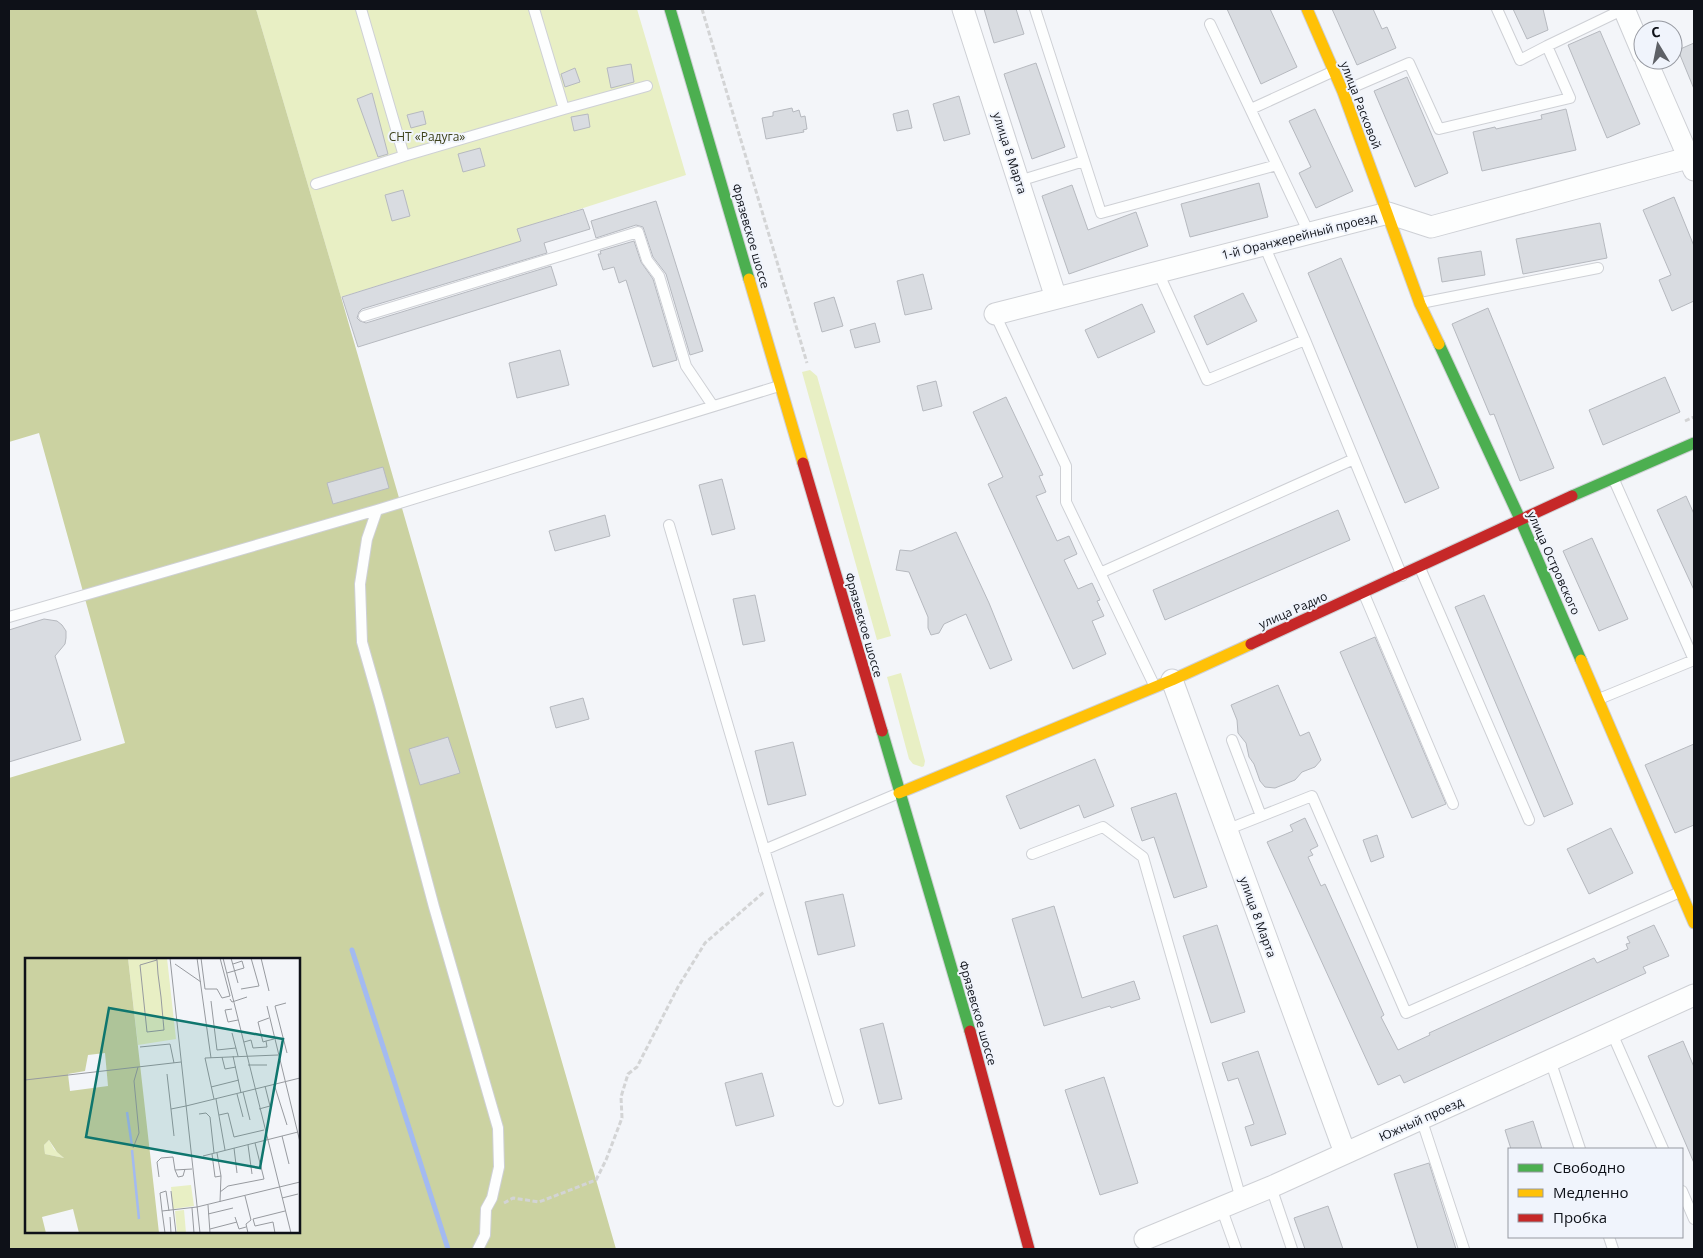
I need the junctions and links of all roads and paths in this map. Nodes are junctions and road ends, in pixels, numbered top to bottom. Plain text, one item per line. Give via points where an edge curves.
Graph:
1 (361, 9) edge
2 (534, 9) edge
3 (670, 9) edge
4 (702, 9) edge
5 (963, 9) edge
6 (1035, 9) edge
7 (1307, 9) edge
8 (1497, 9) edge
9 (1624, 9) edge
10 (1210, 24) dead end
11 (1633, 30) edge
12 (1547, 46) junction
13 (1650, 70) edge
14 (1334, 72) junction
15 (647, 86) dead end
16 (1343, 92) junction
17 (564, 109) junction
18 (1250, 109) junction
19 (404, 156) junction
20 (1084, 161) junction
21 (1277, 165) junction
22 (1691, 165) edge
23 (1019, 181) junction
24 (316, 184) dead end
25 (1388, 213) junction
26 (1309, 233) junction
27 (1264, 245) junction
28 (1598, 268) dead end
29 (1158, 272) junction
30 (1056, 298) junction
31 (1420, 304) junction
32 (995, 314) joint
33 (364, 316) dead end
34 (1305, 340) junction
35 (807, 363) dead end
36 (780, 386) junction
37 (713, 406) junction
38 (1694, 443) edge
39 (1354, 459) junction
40 (1613, 478) junction
41 (377, 510) junction
42 (1520, 519) junction
43 (669, 525) dead end
44 (1419, 568) junction
45 (1100, 573) junction
46 (1402, 576) junction
47 (1364, 593) junction
48 (9, 617) edge
49 (1694, 660) edge
50 (1164, 684) junction
51 (1598, 699) junction
52 (1232, 740) dead end
53 (899, 793) junction
54 (1453, 804) dead end
55 (1261, 816) junction
56 (1529, 820) dead end
57 (1226, 830) junction
58 (764, 850) junction
59 (1032, 854) dead end
60 (774, 884) junction
61 (1681, 891) junction
62 (1694, 923) edge
63 (1694, 994) edge
64 (1612, 1031) junction
65 (1550, 1060) junction
66 (838, 1101) dead end
67 (1422, 1118) junction
68 (1580, 1148) edge
69 (1663, 1148) edge
70 (1345, 1153) junction
71 (1271, 1187) junction
72 (1683, 1193) edge
73 (1241, 1199) junction
74 (502, 1204) dead end
75 (1221, 1207) junction
76 (1694, 1220) edge
77 (1145, 1239) dead end
78 (478, 1249) edge
79 (1029, 1249) edge
80 (1236, 1249) edge
81 (1292, 1249) edge
82 (1464, 1249) edge

1 - 19 lane
2 - 17 lane
3 - 36 main road, Фрязевское шоссе
4 - 35 path
5 - 23 street, улица 8 Марта
6 - 20 lane
7 - 14 main road, улица Расковой
8 - 12 lane via 1520,60
9 - 11 street
9 - 12 lane
10 - 18 lane
12 - 16 lane via 1570,98 1439,129 1409,63
13 - 22 street
14 - 16 main road, улица Расковой
14 - 18 lane
15 - 17 lane
16 - 25 main road, улица Расковой
17 - 19 lane
18 - 21 lane
19 - 24 lane
20 - 21 lane via 1101,213
20 - 23 lane
21 - 26 lane
22 - 25 street, 1-й Оранжерейный проезд via 1431,227
23 - 30 street, улица 8 Марта
25 - 26 street, 1-й Оранжерейный проезд
25 - 31 main road, улица Островского
26 - 27 street, 1-й Оранжерейный проезд
27 - 29 street, 1-й Оранжерейный проезд
27 - 34 lane
28 - 31 lane
29 - 30 street, 1-й Оранжерейный проезд
29 - 34 lane via 1207,380
30 - 32 street, 1-й Оранжерейный проезд
31 - 42 main road, улица Островского
32 - 45 lane via 1066,466 1066,502
33 - 37 lane via 638,232 648,260 659,276 686,366
34 - 39 lane
36 - 37 lane
36 - 53 main road, Фрязевское шоссе
37 - 41 lane
38 - 40 main road, улица Радио
39 - 45 lane
39 - 46 lane
40 - 42 main road, улица Радио
40 - 49 lane
41 - 48 lane
41 - 78 lane via 366,539 360,584 362,642 498,1128 500,1167 486,1209 485,1235
42 - 44 main road, улица Радио
42 - 51 main road, улица Островского
43 - 58 lane
44 - 46 main road, улица Радио
44 - 56 lane
45 - 50 lane
46 - 47 main road, улица Радио
47 - 50 main road, улица Радио
47 - 54 lane
49 - 51 lane
50 - 53 main road, улица Радио
50 - 57 street, улица 8 Марта
51 - 61 main road, улица Островского
52 - 55 lane
53 - 58 lane
53 - 79 main road, Фрязевское шоссе via 974,1045
55 - 57 lane
55 - 61 lane via 1312,796 1406,1013
57 - 70 street, улица 8 Марта
58 - 60 lane
59 - 73 lane via 1103,827 1143,856
60 - 66 lane
60 - 74 path via 705,942 637,1067 628,1074 621,1096 622,1118 596,1180 540,1202 513,1198
61 - 62 main road, улица Островского
63 - 64 street, Южный проезд
64 - 65 street, Южный проезд
64 - 69 lane
65 - 67 street, Южный проезд
65 - 68 lane
67 - 70 street, Южный проезд
67 - 82 lane
70 - 71 street, Южный проезд
71 - 73 street, Южный проезд
71 - 81 lane
72 - 76 lane
73 - 75 street, Южный проезд
75 - 77 street, Южный проезд
75 - 80 lane

